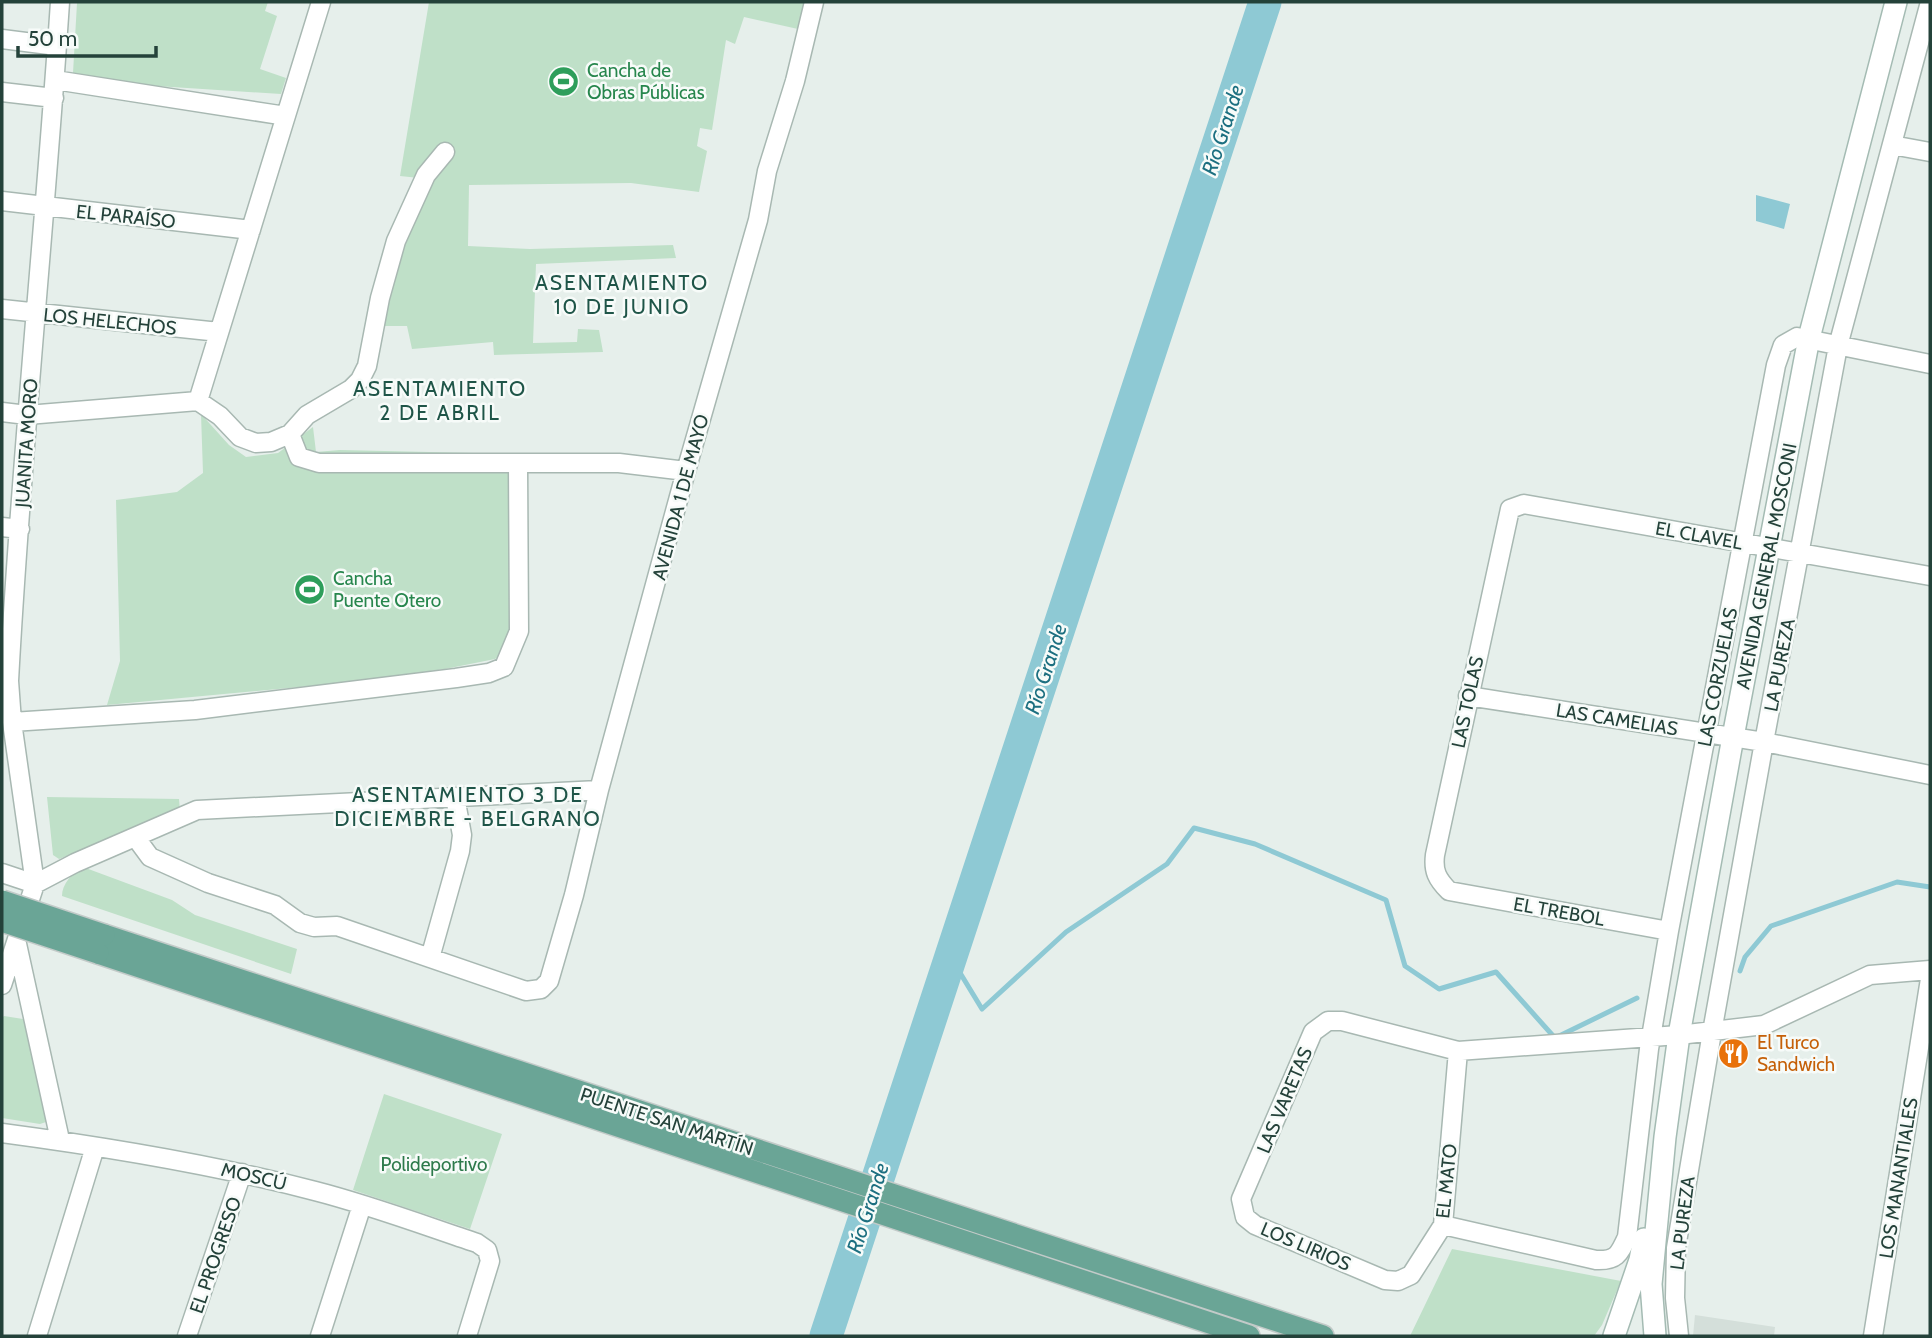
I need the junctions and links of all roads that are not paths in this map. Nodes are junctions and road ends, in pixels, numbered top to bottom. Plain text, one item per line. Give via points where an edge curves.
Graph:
1 (60, 2) edge
2 (321, 2) edge
3 (814, 2) edge
4 (1896, 2) edge
5 (1930, 2) edge
6 (2, 39) edge
7 (57, 46) junction
8 (54, 89) junction
9 (2, 92) edge
10 (286, 116) junction
11 (1892, 145) junction
12 (445, 152) dead end
13 (1930, 152) edge
14 (2, 201) edge
15 (46, 207) junction
16 (251, 230) junction
17 (2, 310) edge
18 (36, 313) junction
19 (219, 332) junction
20 (1809, 338) junction
21 (1838, 346) junction
22 (1930, 365) edge
23 (198, 401) junction
24 (2, 412) edge
25 (27, 415) junction
26 (290, 434) junction
27 (518, 463) junction
28 (686, 471) junction
29 (1510, 509) joint
30 (11, 528) edge
31 (1742, 543) junction
32 (1769, 548) junction
33 (1800, 553) junction
34 (1930, 576) edge
35 (7, 631) edge
36 (1468, 695) junction
37 (12, 722) junction
38 (1706, 733) junction
39 (1733, 737) junction
40 (1764, 742) junction
41 (9, 756) edge
42 (1930, 775) edge
43 (599, 790) junction
44 (455, 797) junction
45 (136, 838) junction
46 (2, 873) edge
47 (35, 884) junction
48 (1449, 891) joint
49 (2, 901) edge
50 (2, 921) edge
51 (1669, 931) junction
52 (17, 944) junction
53 (101, 944) junction
54 (430, 958) junction
55 (1930, 970) edge
56 (1930, 979) edge
57 (2, 985) edge
58 (1712, 1032) junction
59 (1679, 1035) junction
60 (1651, 1038) junction
61 (1458, 1051) junction
62 (551, 1094) junction
63 (2, 1133) edge
64 (1665, 1138) junction
65 (60, 1140) junction
66 (95, 1147) junction
67 (242, 1173) junction
68 (1241, 1199) joint
69 (362, 1205) junction
70 (1443, 1225) junction
71 (1385, 1279) joint
72 (37, 1336) edge
73 (187, 1336) edge
74 (320, 1336) edge
75 (467, 1336) edge
76 (1249, 1336) edge
77 (1323, 1336) edge
78 (1614, 1336) edge
79 (1655, 1336) edge
80 (1679, 1336) edge
81 (1873, 1336) edge

1 - 7 street, JUANITA MORO
2 - 10 street
3 - 28 street, AVENIDA 1 DE MAYO
4 - 20 main road, AVENIDA GENERAL MOSCONI
5 - 11 street, LA PUREZA
6 - 7 street
7 - 8 street, JUANITA MORO
8 - 9 street
8 - 10 street
8 - 15 street, JUANITA MORO
10 - 16 street
11 - 13 street
11 - 21 street, LA PUREZA
12 - 26 street via 426,174 396,241 360,380 307,415
14 - 15 street, EL PARAÍSO
15 - 16 street, EL PARAÍSO
15 - 18 street, JUANITA MORO
16 - 19 street
17 - 18 street, LOS HELECHOS
18 - 19 street, LOS HELECHOS
18 - 25 street, JUANITA MORO
19 - 23 street
20 - 21 street
20 - 31 street, LAS CORZUELAS via 1797,337 1783,345 1776,365
20 - 32 main road, AVENIDA GENERAL MOSCONI
21 - 22 street
21 - 33 street, LA PUREZA
23 - 25 street
23 - 26 street via 240,437 256,443
24 - 25 street
25 - 30 street, JUANITA MORO
26 - 27 street via 299,457 319,463
27 - 28 street via 618,464
27 - 37 street via 519,631 504,667 456,678 195,710
28 - 43 street, AVENIDA 1 DE MAYO
29 - 31 street, EL CLAVEL via 1524,504
29 - 36 street, LAS TOLAS
30 - 35 street, JUANITA MORO
31 - 32 street, EL CLAVEL
31 - 38 street, LAS CORZUELAS
32 - 33 street, EL CLAVEL
32 - 39 main road, AVENIDA GENERAL MOSCONI
33 - 34 street, EL CLAVEL
33 - 40 street, LA PUREZA
35 - 37 street, JUANITA MORO
36 - 38 street, LAS CAMELIAS
36 - 48 street, LAS TOLAS via 1434,868 1438,881
37 - 41 street, JUANITA MORO
38 - 39 street, LAS CAMELIAS
38 - 51 street, LAS CORZUELAS
39 - 40 street, LAS CAMELIAS
39 - 59 main road, AVENIDA GENERAL MOSCONI
40 - 42 street, LAS CAMELIAS
40 - 58 street, LA PUREZA
41 - 47 street, JUANITA MORO
43 - 44 street
43 - 54 street, AVENIDA 1 DE MAYO via 549,981 541,989 526,990
44 - 45 street via 197,810
44 - 54 street via 460,851
45 - 47 street
45 - 54 street via 150,857 275,905 300,923 337,926
46 - 47 street
47 - 52 street
48 - 51 street, EL TREBOL
49 - 53 main road, bridge
50 - 53 main road, bridge
51 - 60 street, LAS CORZUELAS
52 - 57 street
52 - 65 street
53 - 62 main road, PUENTE SAN MARTÍN
55 - 58 street via 1870,975 1764,1025
56 - 81 street, LOS MANANTIALES
58 - 59 street
58 - 80 street, LA PUREZA via 1676,1248
59 - 60 street
59 - 64 main road, AVENIDA GENERAL MOSCONI
60 - 61 street
60 - 70 street, LAS CORZUELAS via 1627,1237 1620,1253 1609,1260 1596,1260
61 - 68 street, LAS VARETAS via 1328,1021 1313,1032
61 - 70 street, EL MATO
62 - 76 main road, PUENTE SAN MARTÍN
62 - 77 main road, PUENTE SAN MARTÍN
63 - 65 street, MOSCÚ
64 - 78 main road via 1640,1260
64 - 79 main road via 1651,1284
65 - 66 street, MOSCÚ
66 - 67 street, MOSCÚ
66 - 72 street
67 - 69 street, MOSCÚ
67 - 73 street, EL PROGRESO
68 - 71 street, LOS LIRIOS via 1245,1217 1255,1225
69 - 74 street
69 - 75 street, MOSCÚ via 477,1242 487,1250 490,1261
70 - 71 street, EL MATO via 1411,1275 1398,1281

